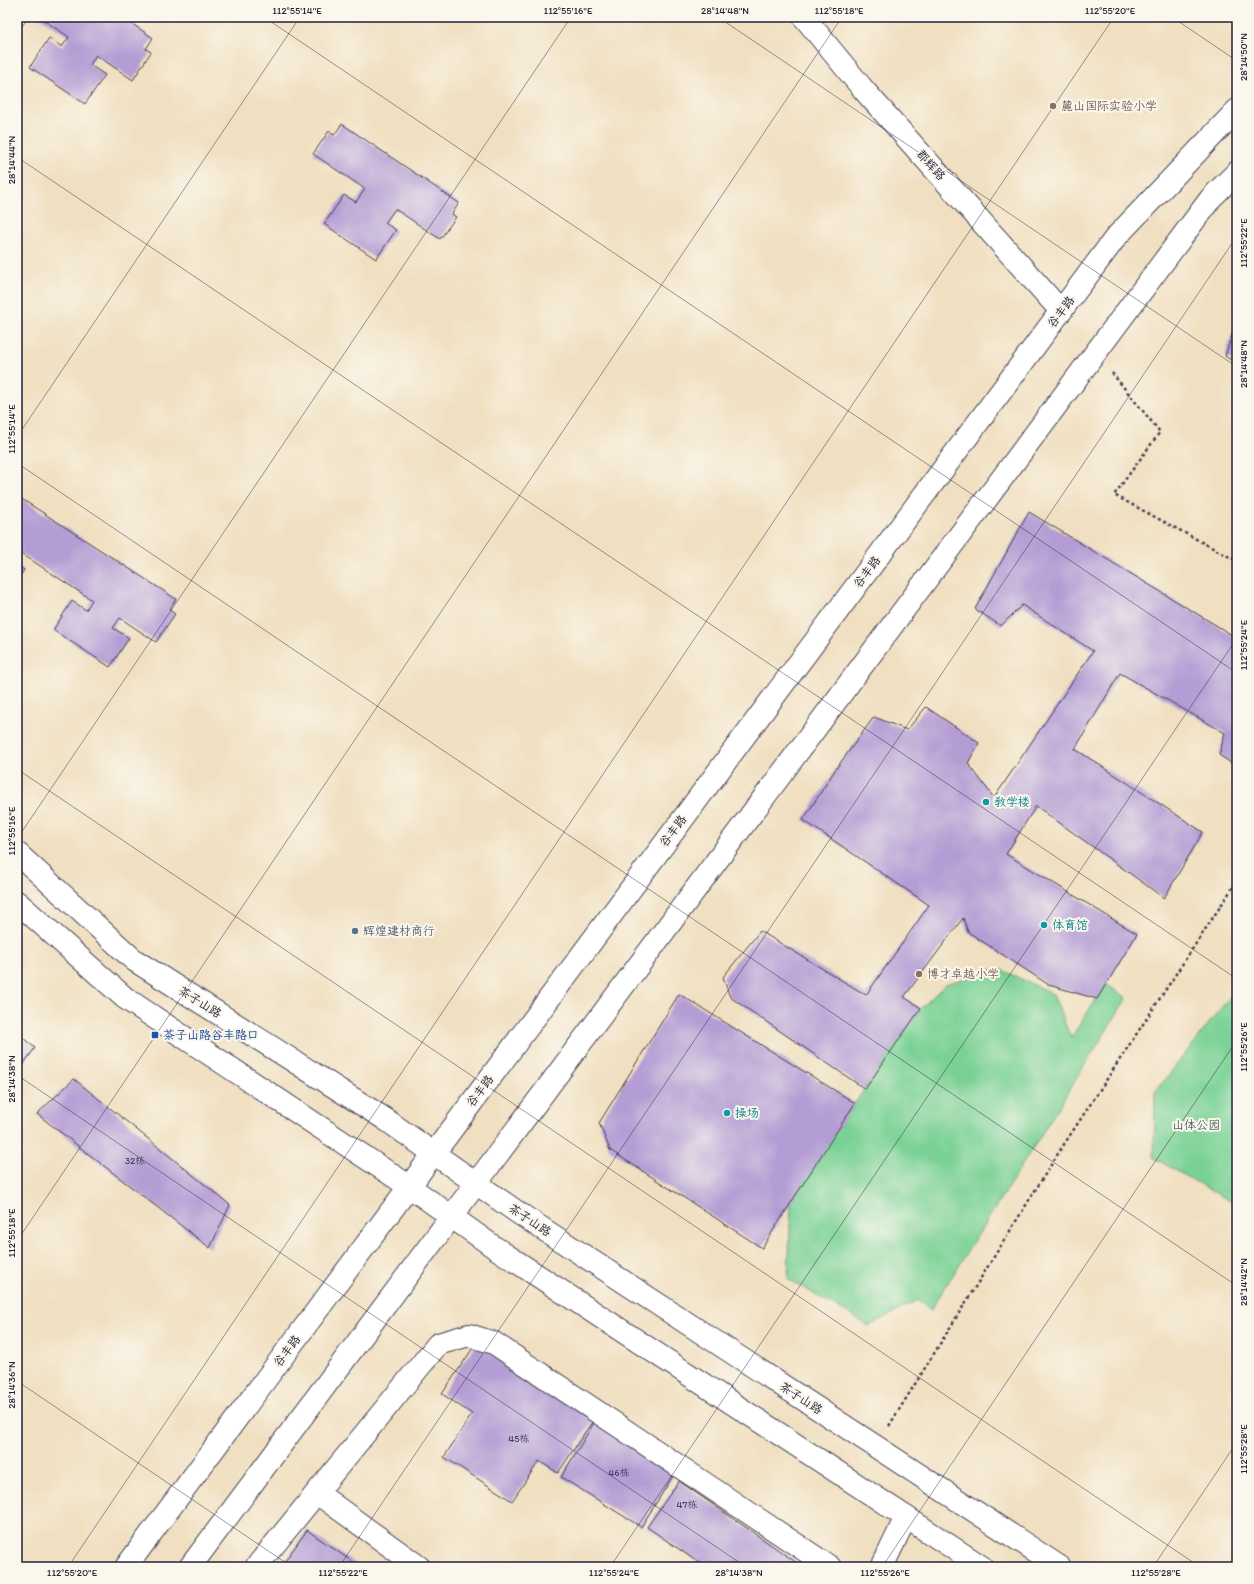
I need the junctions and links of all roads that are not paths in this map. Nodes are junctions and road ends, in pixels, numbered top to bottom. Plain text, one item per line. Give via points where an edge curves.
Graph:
1 (804, 17) edge
2 (1237, 110) edge
3 (1237, 172) edge
4 (1061, 311) junction
5 (17, 853) edge
6 (17, 902) edge
7 (434, 1153) junction
8 (476, 1183) junction
9 (410, 1187) junction
10 (450, 1216) junction
11 (317, 1493) junction
12 (906, 1517) junction
13 (126, 1567) edge
14 (190, 1567) edge
15 (256, 1567) edge
16 (419, 1567) edge
17 (830, 1567) edge
18 (882, 1567) edge
19 (982, 1567) edge
20 (1060, 1567) edge

1 - 4 street, 郡辉路 via 863,89
2 - 4 street, 谷丰路 via 1116,237
3 - 8 street via 1211,198
4 - 7 street, 谷丰路
5 - 7 street, 茶子山路 via 134,960 385,1119
6 - 9 street via 125,998
7 - 8 street, 茶子山路
7 - 9 street, 谷丰路
8 - 10 street
8 - 20 street, 茶子山路
9 - 10 street
9 - 13 street, 谷丰路
10 - 12 street
10 - 14 street
11 - 15 street
11 - 16 street
11 - 17 street via 438,1344 470,1335 494,1343
12 - 18 street
12 - 19 street

